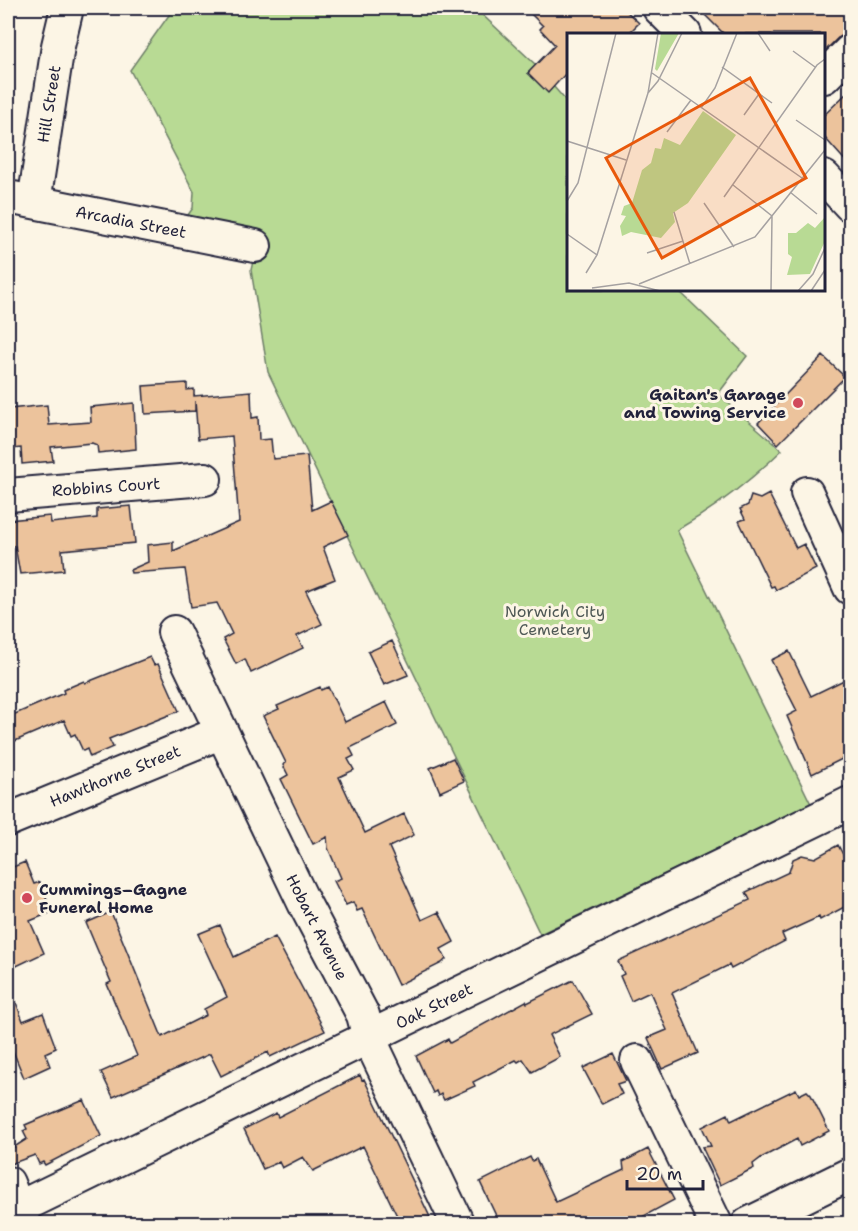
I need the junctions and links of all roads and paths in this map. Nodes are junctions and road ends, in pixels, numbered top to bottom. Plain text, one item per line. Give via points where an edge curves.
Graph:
1 (67, 8) edge
2 (659, 8) edge
3 (684, 33) edge
4 (850, 51) edge
5 (825, 76) edge
6 (825, 178) edge
7 (21, 199) edge
8 (850, 205) edge
9 (255, 246) dead end
10 (205, 479) dead end
11 (807, 493) dead end
12 (8, 495) edge
13 (850, 588) edge
14 (174, 632) dead end
15 (222, 732) junction
16 (848, 811) edge
17 (8, 820) edge
18 (369, 1038) junction
19 (636, 1061) dead end
20 (850, 1174) edge
21 (17, 1205) edge
22 (458, 1224) edge
23 (716, 1224) edge
24 (748, 1224) edge

1 - 7 street, Hill Street
2 - 3 street
4 - 5 street
6 - 8 street
7 - 9 street, Arcadia Street
10 - 12 street, Robbins Court
11 - 13 street
14 - 15 street, Hobart Avenue
15 - 17 street, Hawthorne Street
15 - 18 street, Hobart Avenue via 363,1015
16 - 18 street, Oak Street
18 - 21 street, Oak Street
18 - 22 street, Hobart Avenue
19 - 23 street
20 - 24 street

